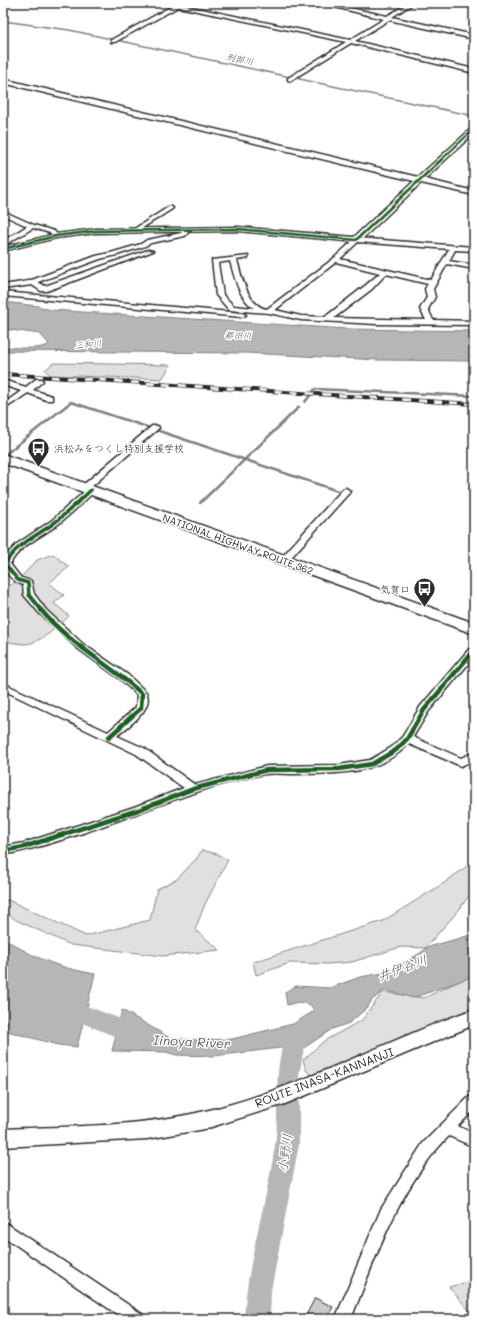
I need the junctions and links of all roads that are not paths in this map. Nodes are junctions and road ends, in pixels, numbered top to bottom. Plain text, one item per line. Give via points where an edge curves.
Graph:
1 (164, 3) edge
2 (320, 3) edge
3 (412, 3) edge
4 (179, 4) edge
5 (389, 17) junction
6 (474, 36) edge
7 (113, 41) dead end
8 (351, 42) junction
9 (474, 71) edge
10 (290, 79) dead end
11 (3, 81) edge
12 (474, 129) edge
13 (420, 180) junction
14 (474, 193) edge
15 (170, 208) dead end
16 (3, 213) edge
17 (32, 226) junction
18 (187, 230) junction
19 (134, 231) junction
20 (56, 236) junction
21 (356, 240) junction
22 (3, 244) edge
23 (453, 248) junction
24 (3, 249) edge
25 (474, 249) edge
26 (126, 250) junction
27 (150, 251) dead end
28 (134, 256) junction
29 (246, 257) dead end
30 (232, 259) junction
31 (335, 260) junction
32 (445, 262) junction
33 (474, 267) edge
34 (383, 273) junction
35 (32, 282) junction
36 (433, 283) junction
37 (3, 287) edge
38 (3, 294) edge
39 (266, 310) junction
40 (301, 318) junction
41 (327, 319) junction
42 (430, 322) junction
43 (474, 323) edge
44 (39, 381) dead end
45 (3, 382) edge
46 (27, 390) junction
47 (49, 398) dead end
48 (3, 408) edge
49 (155, 428) dead end
50 (3, 458) edge
51 (88, 489) junction
52 (346, 491) dead end
53 (284, 560) junction
54 (474, 629) edge
55 (474, 650) edge
56 (3, 686) edge
57 (109, 737) junction
58 (407, 738) junction
59 (474, 756) edge
60 (193, 789) junction
61 (3, 851) edge
62 (474, 1017) edge
63 (474, 1101) edge
64 (447, 1128) junction
65 (3, 1138) edge
66 (474, 1141) edge
67 (3, 1228) edge
68 (132, 1315) edge
69 (343, 1319) edge

1 - 4 street
2 - 5 street
3 - 5 street
4 - 7 street
4 - 8 street
5 - 6 street
5 - 8 street
8 - 9 street
8 - 10 street
11 - 13 street
12 - 13 street
13 - 14 street
13 - 21 street
15 - 19 street
16 - 17 street
17 - 20 street via 52,232
17 - 22 street
18 - 19 street
18 - 21 street via 238,229
18 - 26 street via 183,235 149,241
19 - 20 street via 96,231
20 - 24 street
21 - 23 street
21 - 31 street
23 - 25 street
23 - 32 street
26 - 28 street
26 - 35 street via 98,257
27 - 28 street
28 - 35 street via 44,289
29 - 30 street
30 - 39 street via 242,291 251,303
30 - 39 street via 214,261 220,295 232,308
31 - 34 street
31 - 39 street
32 - 33 street
32 - 36 street
34 - 36 street
34 - 41 street
35 - 37 street
36 - 42 street via 429,290 431,297 424,308
38 - 40 street via 166,310
39 - 40 street
40 - 41 street
41 - 42 street
42 - 43 street
44 - 46 street
45 - 46 street
46 - 47 street
46 - 48 street
49 - 51 street
50 - 51 highway, NATIONAL HIGHWAY ROUTE 362
51 - 53 highway, NATIONAL HIGHWAY ROUTE 362
51 - 57 street via 53,523 22,545 5,564 18,580 28,583 29,595 43,612 80,646 124,677 142,694 141,708
52 - 53 street
53 - 54 highway, NATIONAL HIGHWAY ROUTE 362
55 - 58 street via 424,710
56 - 57 street
57 - 60 street via 140,751
58 - 59 street via 461,762
58 - 60 street via 396,750 372,764 339,769 267,770
60 - 61 street via 138,810 24,847
62 - 65 main road, ROUTE INASA-KANNANJI via 312,1085 205,1120 147,1130
63 - 64 street
64 - 66 street
64 - 69 street via 428,1147 386,1214
67 - 68 street

